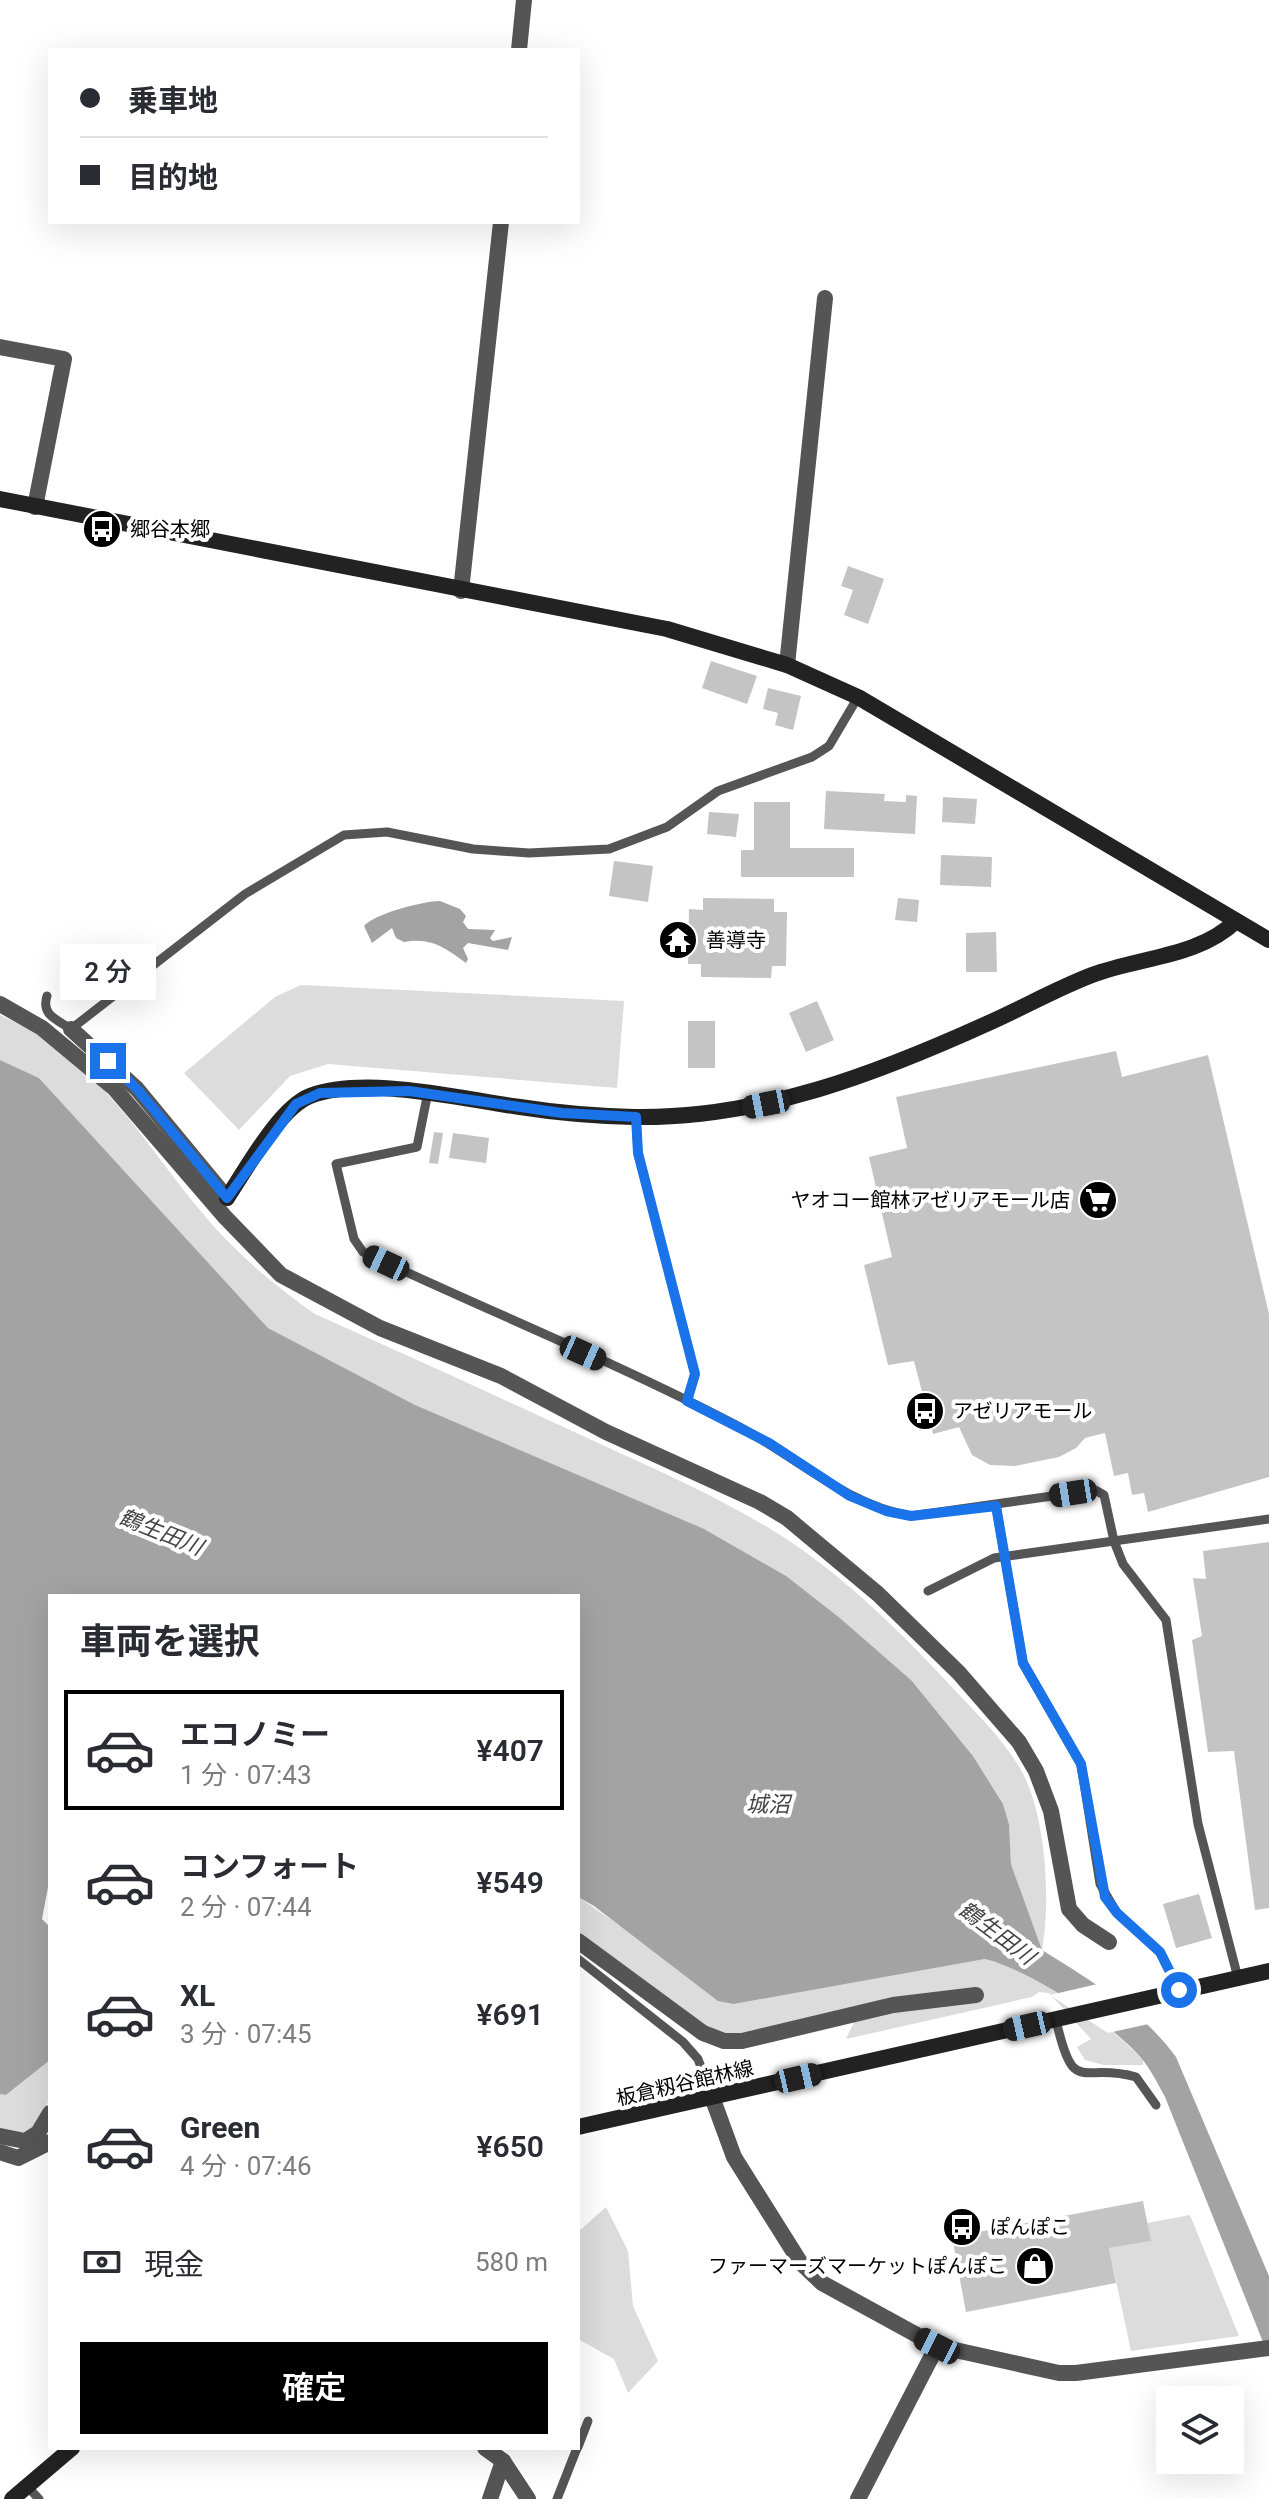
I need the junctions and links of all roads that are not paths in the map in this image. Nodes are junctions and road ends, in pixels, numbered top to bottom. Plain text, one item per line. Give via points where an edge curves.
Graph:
1 (524, 0) edge
2 (519, 48) edge
3 (501, 224) edge
4 (825, 298) dead end
5 (0, 347) edge
6 (0, 499) edge
7 (35, 507) junction
8 (461, 591) junction
9 (787, 665) junction
10 (858, 697) junction
11 (1236, 921) junction
12 (1269, 940) edge
13 (47, 996) dead end
14 (0, 1004) edge
15 (71, 1029) junction
16 (428, 1092) junction
17 (636, 1117) junction
18 (687, 1401) junction
19 (996, 1506) junction
20 (1269, 1519) edge
21 (1114, 1541) junction
22 (1006, 1556) junction
23 (928, 1591) dead end
24 (580, 1942) edge
25 (1109, 1942) dead end
26 (580, 1961) edge
27 (1269, 1971) edge
28 (1238, 1978) junction
29 (1179, 1990) junction
30 (976, 1995) dead end
31 (1060, 2019) junction
32 (712, 2097) junction
33 (1156, 2105) dead end
34 (48, 2116) edge
35 (580, 2127) edge
36 (0, 2136) edge
37 (48, 2142) edge
38 (0, 2152) edge
39 (937, 2346) junction
40 (1263, 2349) edge
41 (588, 2421) dead end
42 (580, 2442) edge
43 (70, 2450) edge
44 (488, 2450) edge
45 (577, 2450) edge
46 (503, 2461) junction
47 (27, 2486) junction
48 (12, 2499) edge
49 (39, 2499) edge
50 (490, 2499) edge
51 (528, 2499) edge
52 (557, 2499) edge
53 (858, 2499) edge

1 - 2 street
3 - 8 street
4 - 9 street
5 - 7 street via 64,359
6 - 7 street
7 - 8 street
8 - 9 street via 667,629
9 - 10 street
10 - 11 street
10 - 15 lane via 829,746 812,757 718,791 667,827 609,849 529,853 473,849 387,832 344,835 245,894
11 - 12 street
11 - 17 street via 1219,937 1089,976 835,1085 724,1112
13 - 15 lane via 47,1014
14 - 25 street via 42,1028 114,1088 281,1275 380,1328 501,1376 606,1432 760,1502 878,1594 959,1673 1019,1742 1051,1811 1069,1909
15 - 16 street via 137,1089 227,1198 275,1128 307,1097 348,1090
16 - 17 street via 562,1113
16 - 18 lane via 417,1147 336,1164 354,1239 363,1252
17 - 18 lane via 638,1153 695,1374
18 - 19 lane via 769,1443 850,1496 886,1511 911,1516
19 - 21 lane via 1095,1490 1104,1495
19 - 22 lane
20 - 21 lane
21 - 22 lane
21 - 28 lane via 1137,1586 1166,1620 1198,1824
22 - 23 lane via 980,1563
22 - 29 lane via 1023,1663 1081,1764 1105,1897 1160,1952
24 - 30 street via 703,2033 724,2041 893,2005
26 - 32 lane via 683,2042 698,2059
27 - 28 street, 板倉籾谷館林線
28 - 29 street, 板倉籾谷館林線
29 - 31 street, 板倉籾谷館林線
31 - 32 street, 板倉籾谷館林線
31 - 33 lane via 1063,2050 1073,2068 1091,2075 1136,2077
32 - 35 street, 板倉籾谷館林線
32 - 39 street via 734,2157 809,2272
34 - 36 street via 38,2133 25,2141
37 - 38 street via 18,2158
39 - 40 street via 1059,2373
39 - 53 street
41 - 42 lane
43 - 47 street
44 - 46 street
45 - 52 lane
46 - 50 street
46 - 51 street
47 - 48 street
47 - 49 lane

